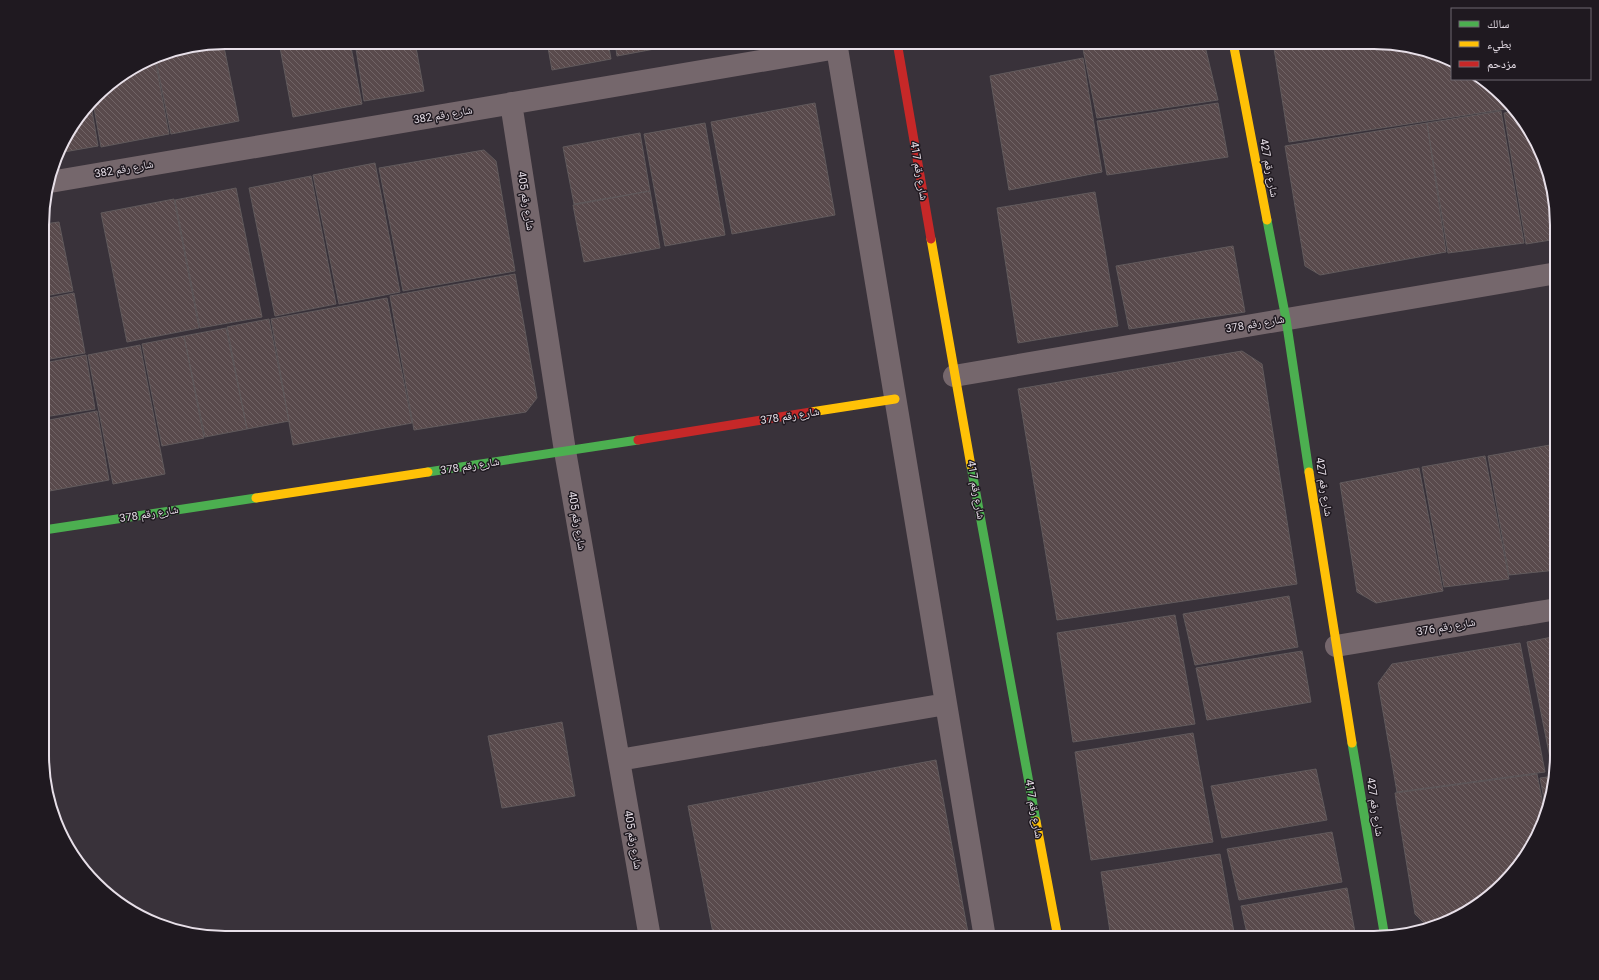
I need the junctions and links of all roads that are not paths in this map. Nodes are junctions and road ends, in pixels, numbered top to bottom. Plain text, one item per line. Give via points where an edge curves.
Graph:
1 (814, 49) edge
2 (837, 49) edge
3 (900, 49) edge
4 (1233, 49) edge
5 (511, 103) junction
6 (55, 181) edge
7 (1550, 274) edge
8 (1286, 319) junction
9 (954, 376) junction
10 (895, 399) junction
11 (565, 451) junction
12 (49, 529) edge
13 (1550, 610) edge
14 (1336, 646) junction
15 (946, 704) junction
16 (619, 760) junction
17 (649, 931) edge
18 (984, 931) edge
19 (1057, 931) edge
20 (1384, 931) edge

1 - 5 street, شارع رقم 382
2 - 10 street
3 - 9 street, شارع رقم 417
4 - 8 street, شارع رقم 427
5 - 6 street, شارع رقم 382
5 - 11 street, شارع رقم 405
7 - 8 street, شارع رقم 378
8 - 9 street, شارع رقم 378
8 - 14 street, شارع رقم 427
9 - 19 street, شارع رقم 417
10 - 11 street, شارع رقم 378
10 - 15 street
11 - 12 street, شارع رقم 378
11 - 16 street, شارع رقم 405
13 - 14 street, شارع رقم 376
14 - 20 street, شارع رقم 427
15 - 16 street
15 - 18 street
16 - 17 street, شارع رقم 405

